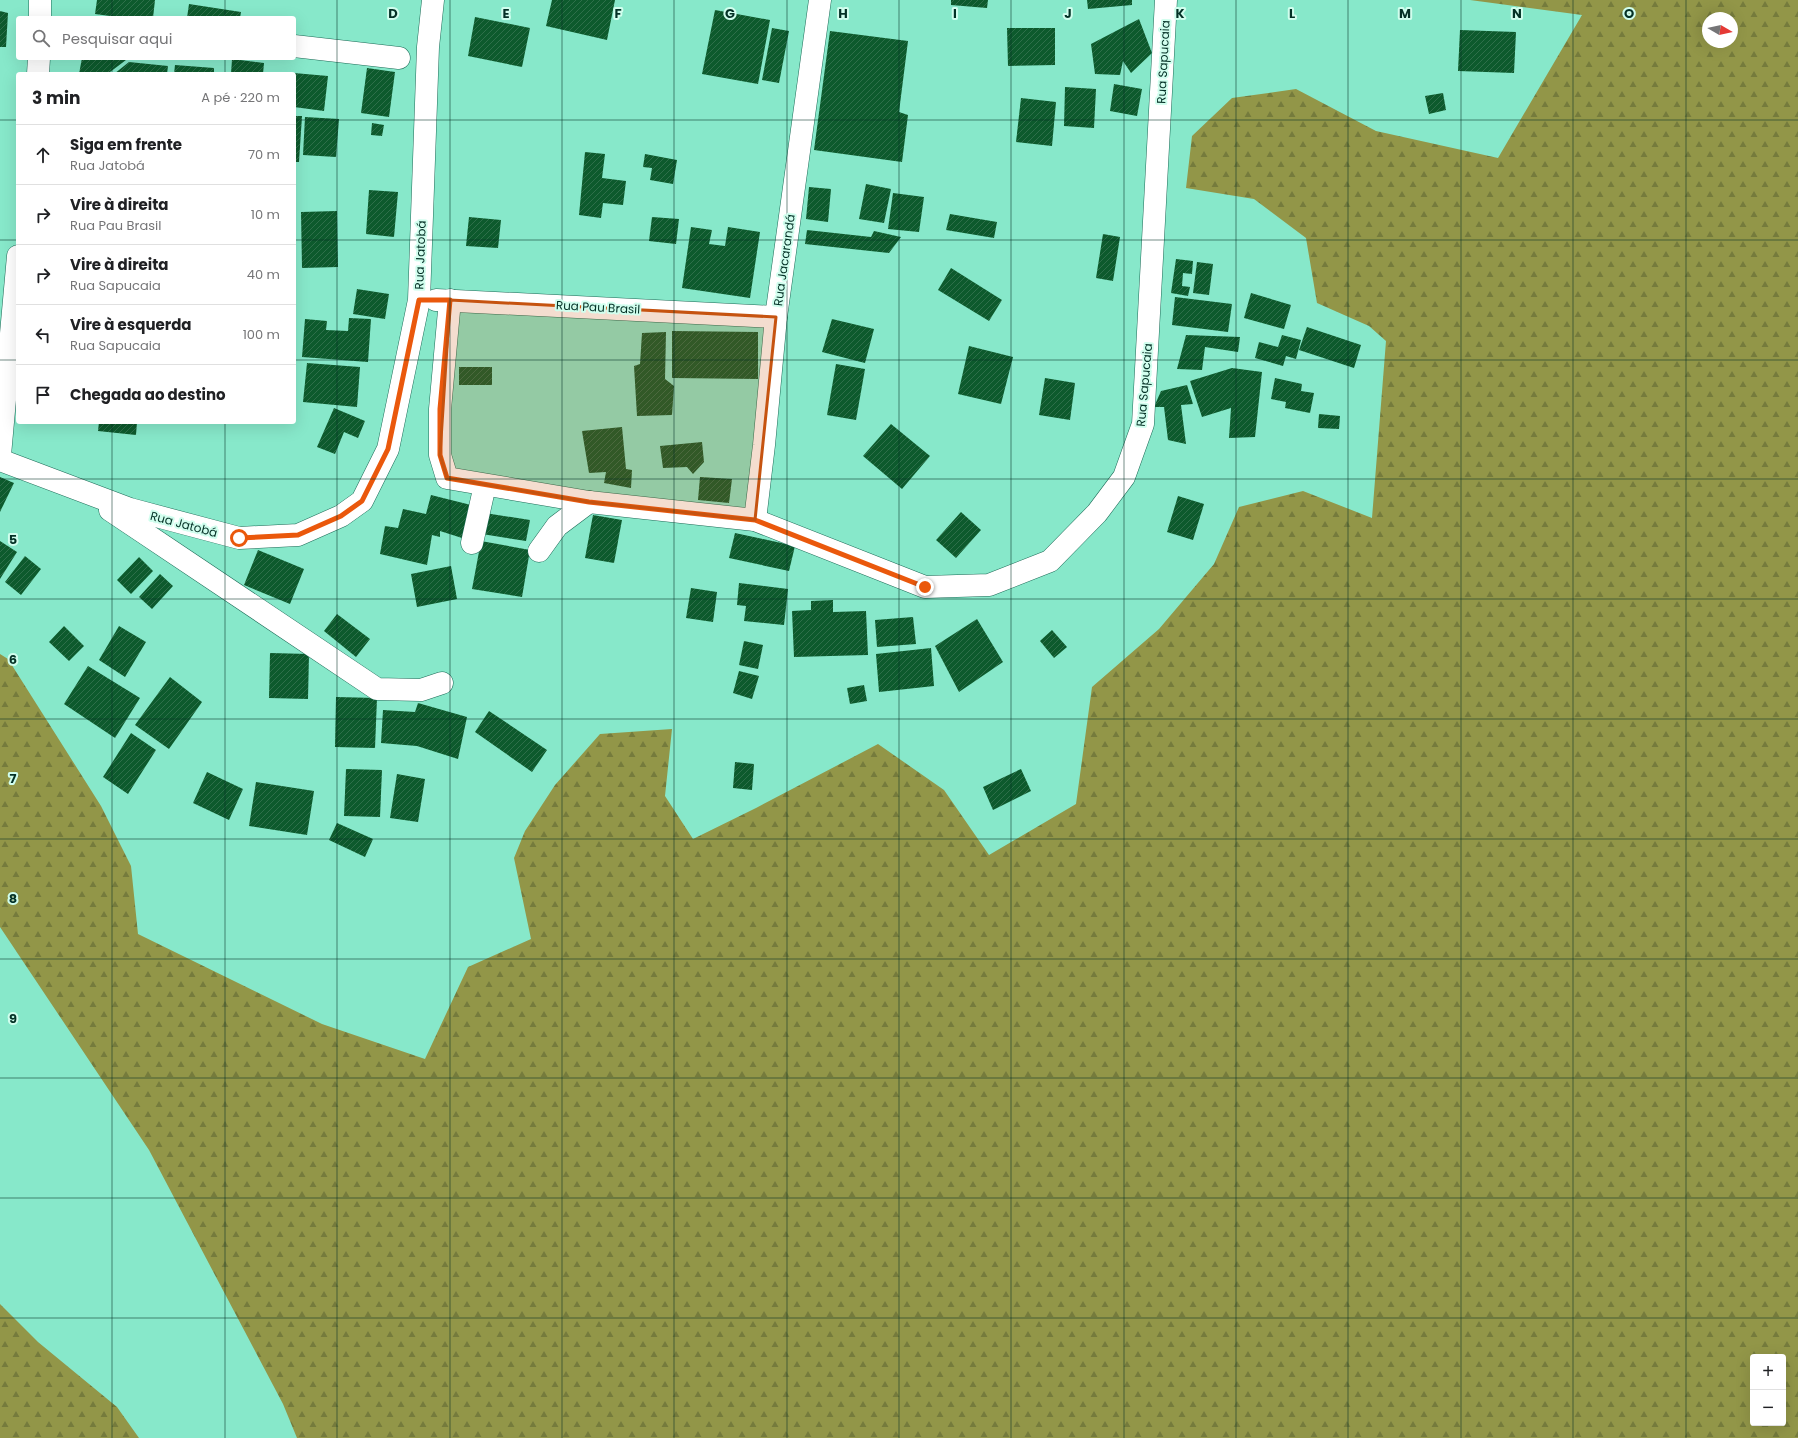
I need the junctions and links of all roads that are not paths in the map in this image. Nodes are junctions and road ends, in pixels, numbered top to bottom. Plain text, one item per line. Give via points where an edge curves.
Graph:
1 (433, 0) edge
2 (820, 0) edge
3 (1166, 0) edge
4 (296, 46) edge
5 (399, 58) dead end
6 (39, 60) edge
7 (38, 72) edge
8 (16, 278) edge
9 (419, 300) junction
10 (450, 300) junction
11 (776, 317) junction
12 (0, 455) edge
13 (0, 460) edge
14 (485, 485) junction
15 (81, 491) junction
16 (589, 502) junction
17 (755, 520) junction
18 (472, 542) dead end
19 (540, 551) dead end
20 (442, 683) dead end

1 - 9 street, Rua Jatobá via 428,47
2 - 11 street, Rua Jacarandá
3 - 17 street, Rua Sapucaia via 1143,424 1124,477 1097,513 1050,561 989,586 925,587
4 - 5 street
6 - 7 street
8 - 12 street
9 - 10 street, Rua Pau Brasil
9 - 15 street, Rua Jatobá via 388,449 362,501 341,516 298,535 239,538 130,509
10 - 11 street, Rua Pau Brasil
10 - 14 street, Rua Sapucaia via 440,409 440,455 447,478
11 - 17 street, Rua Jacarandá
13 - 15 street, Rua Jatobá
14 - 16 street, Rua Sapucaia
14 - 18 street
15 - 20 street via 377,689 421,690
16 - 17 street, Rua Sapucaia
16 - 19 street via 557,526

